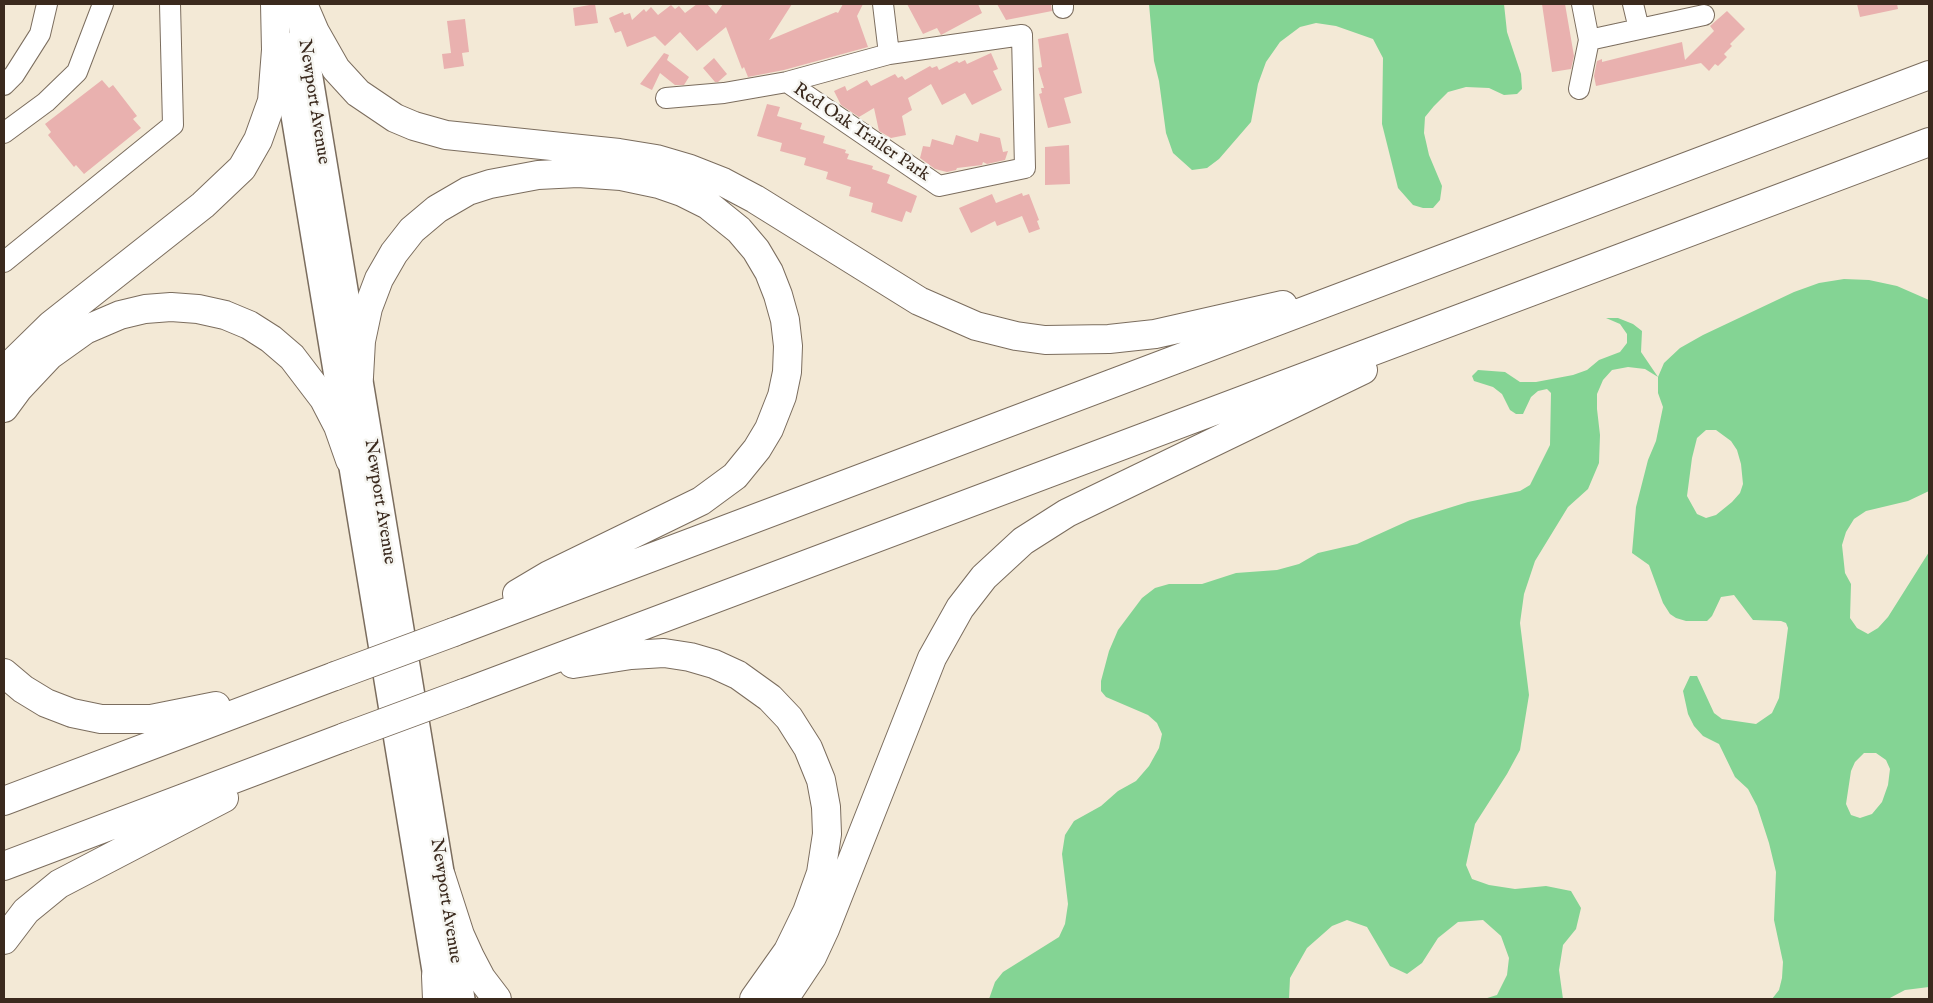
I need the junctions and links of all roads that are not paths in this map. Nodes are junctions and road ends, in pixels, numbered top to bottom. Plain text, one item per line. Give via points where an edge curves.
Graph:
1 (46, 4) edge
2 (103, 4) edge
3 (170, 4) edge
4 (275, 4) edge
5 (297, 4) edge
6 (304, 4) edge
7 (883, 4) edge
8 (1582, 4) edge
9 (1634, 4) edge
10 (1704, 15) dead end
11 (1639, 29) junction
12 (1589, 40) junction
13 (889, 54) junction
14 (1929, 75) edge
15 (786, 82) junction
16 (4, 85) edge
17 (1579, 89) dead end
18 (666, 98) dead end
19 (4, 133) edge
20 (1929, 142) edge
21 (4, 262) edge
22 (1365, 288) junction
23 (1454, 320) junction
24 (4, 371) edge
25 (359, 377) junction
26 (4, 408) edge
27 (350, 460) junction
28 (454, 632) junction
29 (4, 673) edge
30 (518, 673) junction
31 (277, 698) junction
32 (297, 755) junction
33 (4, 801) edge
34 (4, 866) edge
35 (441, 876) junction
36 (4, 940) edge
37 (437, 991) edge
38 (462, 999) edge
39 (497, 999) edge
40 (754, 999) edge
41 (784, 999) edge

1 - 16 street via 40,34
2 - 19 street via 77,72 46,102
3 - 21 street via 173,125
4 - 24 highway via 272,101 258,140 242,168 203,205 51,324
4 - 27 main road, Newport Avenue
5 - 25 main road, Newport Avenue
6 - 22 highway via 336,69 358,93 395,118 446,135 619,153 690,169 755,199 919,301 988,330 1046,340 1132,337
7 - 13 street
8 - 12 street
9 - 11 street
10 - 11 street
11 - 12 street
12 - 17 street
13 - 15 street, Red Oak Trailer Park
13 - 15 street, Red Oak Trailer Park via 1022,35 1025,168 939,186
14 - 22 highway
15 - 18 street, Red Oak Trailer Park via 724,93
20 - 23 highway
22 - 28 highway
23 - 30 highway
23 - 41 highway via 1347,379 1067,513 1023,542 984,577 960,608 932,658 825,929 812,957
25 - 28 highway via 368,308 384,270 400,244 419,224 447,203 473,190 513,178 562,173 608,174 647,180 682,192 708,205 739,230 762,261 776,289 787,333 785,384 769,429 739,472 701,501 549,575
25 - 35 main road, Newport Avenue
26 - 27 highway via 50,355 85,330 132,311 171,307 198,309 224,315 249,326 292,357 324,399
27 - 37 main road, Newport Avenue
28 - 31 highway, bridge
29 - 31 highway via 34,696 58,708 113,721 151,719 200,708
30 - 32 highway, bridge
30 - 40 highway via 632,655 664,653 690,657 726,669 749,682 780,708 796,728 821,780 827,814 826,846 817,886 795,938
31 - 33 highway
32 - 34 highway
32 - 36 highway via 207,808 59,884 26,910
35 - 38 main road, Newport Avenue
35 - 39 highway via 470,957

